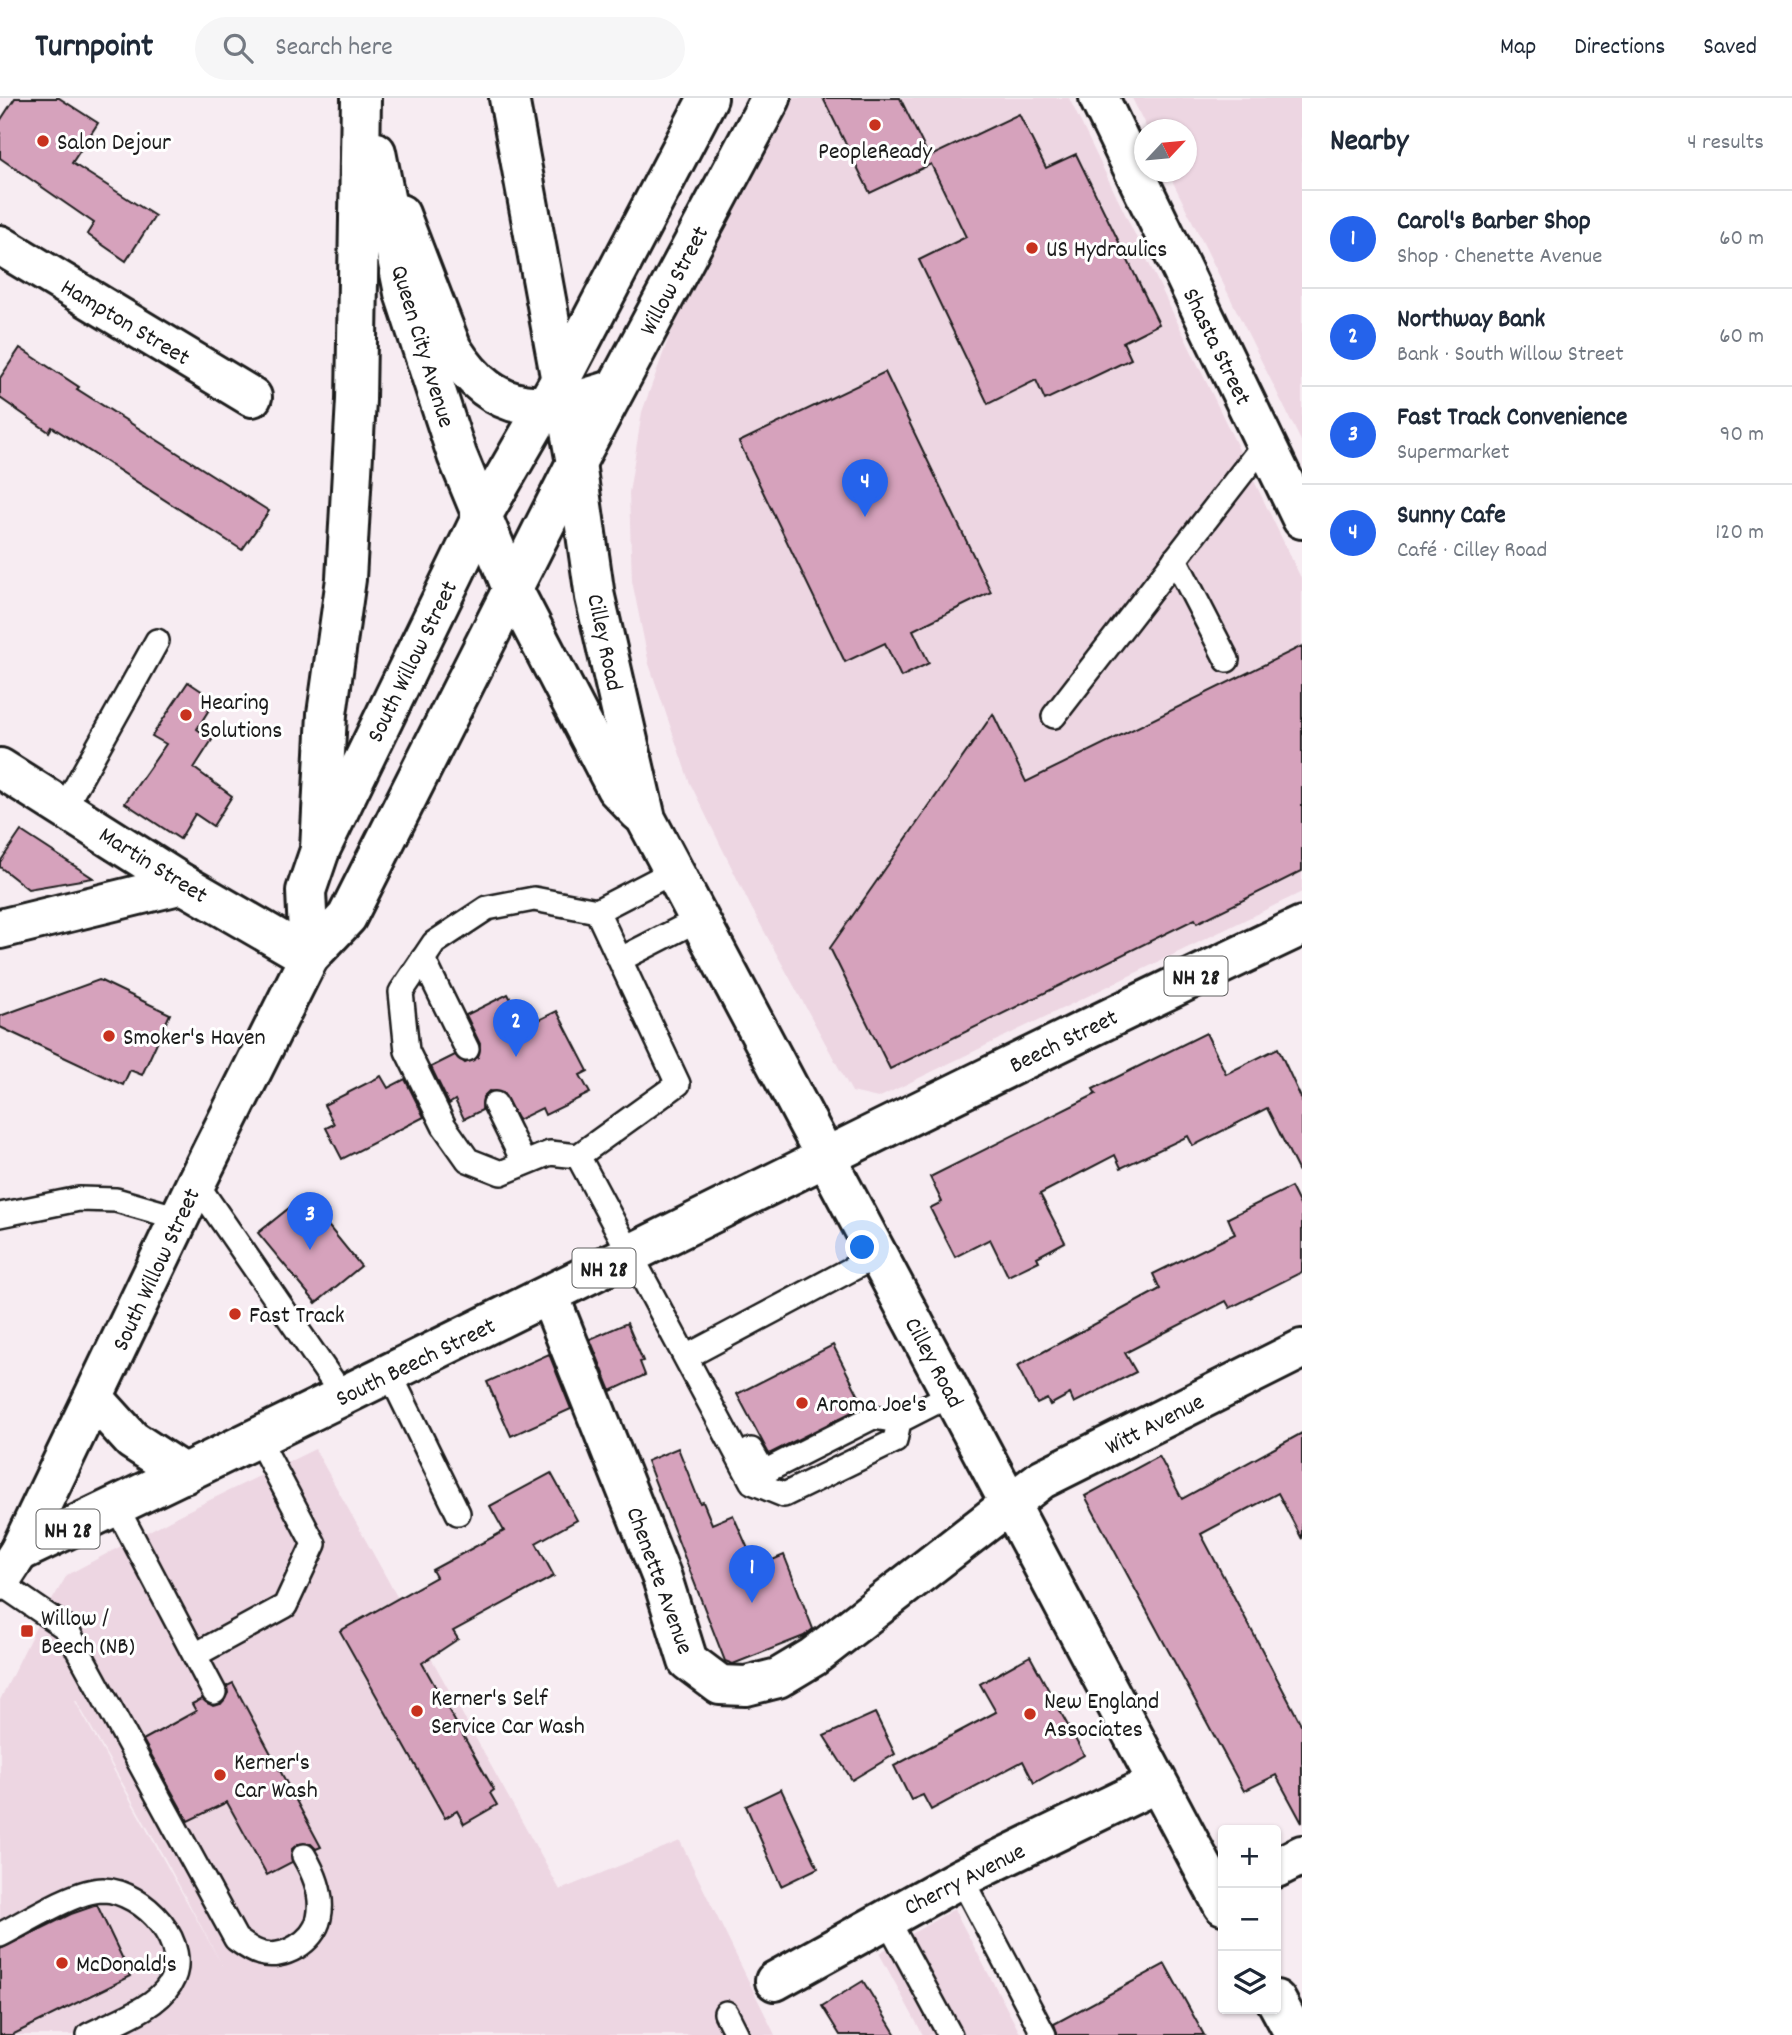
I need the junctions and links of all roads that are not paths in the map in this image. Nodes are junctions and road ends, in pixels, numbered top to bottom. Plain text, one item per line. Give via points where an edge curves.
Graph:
1 (364, 98) edge
2 (509, 98) edge
3 (708, 98) edge
4 (771, 98) edge
5 (1099, 98) edge
6 (373, 136) junction
7 (0, 245) edge
8 (615, 389) junction
9 (557, 396) junction
10 (252, 397) dead end
11 (1265, 443) junction
12 (576, 463) junction
13 (1301, 515) edge
14 (482, 516) junction
15 (1175, 559) junction
16 (511, 586) junction
17 (157, 641) dead end
18 (1227, 660) dead end
19 (1054, 716) dead end
20 (0, 768) edge
21 (64, 808) junction
22 (646, 819) junction
23 (320, 850) junction
24 (674, 871) junction
25 (183, 884) junction
26 (597, 911) junction
27 (699, 919) junction
28 (1302, 926) edge
29 (0, 929) edge
30 (309, 957) junction
31 (423, 959) junction
32 (621, 959) junction
33 (467, 1049) dead end
34 (495, 1104) dead end
35 (826, 1155) junction
36 (578, 1156) junction
37 (524, 1163) junction
38 (196, 1183) junction
39 (0, 1215) edge
40 (179, 1218) junction
41 (630, 1254) junction
42 (878, 1255) junction
43 (549, 1295) junction
44 (1302, 1349) edge
45 (691, 1366) junction
46 (390, 1374) junction
47 (952, 1394) junction
48 (343, 1396) junction
49 (94, 1398) junction
50 (899, 1421) junction
51 (258, 1438) junction
52 (184, 1474) junction
53 (1010, 1502) junction
54 (116, 1506) junction
55 (458, 1513) dead end
56 (5, 1569) edge
57 (195, 1655) junction
58 (215, 1692) dead end
59 (1157, 1783) junction
60 (1302, 1855) edge
61 (304, 1856) dead end
62 (1281, 1866) edge
63 (961, 1878) junction
64 (1218, 1891) edge
65 (886, 1917) junction
66 (0, 1934) edge
67 (775, 1981) dead end
68 (1281, 2009) edge
69 (726, 2013) dead end
70 (89, 2035) edge
71 (737, 2035) edge
72 (950, 2035) edge
73 (1044, 2035) edge
74 (1295, 2035) edge

1 - 6 street, Queen City Avenue
1 - 23 street via 346,579 327,714
2 - 9 street
3 - 9 street, Willow Street
4 - 8 street, Willow Street
5 - 11 street, Shasta Street
6 - 9 street via 436,310 464,369 502,397 529,405
6 - 14 street, Queen City Avenue via 404,293
7 - 10 street, Hampton Street
8 - 9 street
8 - 12 street, Willow Street
9 - 12 street
9 - 14 street, South Willow Street
11 - 13 street, Shasta Street
11 - 15 lane
12 - 16 street, South Willow Street
12 - 22 street, Cilley Road via 596,597
14 - 16 street, Queen City Avenue
14 - 23 street, South Willow Street
15 - 18 lane
15 - 19 lane
16 - 22 street, Cilley Road via 616,788
16 - 30 street, South Willow Street via 347,917
17 - 21 lane
20 - 21 street, Martin Street
21 - 25 street, Martin Street
22 - 24 street, Cilley Road
23 - 30 street, South Willow Street via 306,891
24 - 26 lane
24 - 27 street, Cilley Road
25 - 29 street
25 - 30 street, Martin Street
26 - 31 lane via 534,898 487,908 433,943
26 - 32 lane
27 - 32 lane
27 - 35 street, Cilley Road
28 - 35 street, Beech Street / NH 28
30 - 38 street, South Willow Street
31 - 33 lane
31 - 37 lane via 401,992 412,1062 444,1126 468,1160 501,1173
32 - 36 lane via 678,1084
34 - 37 lane
35 - 41 street, South Beech Street / NH 28
35 - 42 street, Cilley Road
36 - 37 lane via 550,1153
36 - 41 lane
38 - 40 street, South Willow Street
38 - 48 lane
39 - 40 lane via 79,1199 116,1200
40 - 49 street, South Willow Street
41 - 43 street, South Beech Street / NH 28
41 - 45 lane
42 - 45 lane via 716,1340
42 - 47 street, Cilley Road
43 - 46 street, South Beech Street / NH 28
43 - 53 street, Chenette Avenue via 662,1578 688,1661 720,1685 746,1686 779,1678 813,1657
44 - 53 street, Witt Avenue via 1042,1479
45 - 50 lane via 710,1378 764,1472 873,1417
45 - 50 lane via 752,1482 784,1495 895,1441
46 - 48 street, South Beech Street / NH 28
46 - 55 lane
47 - 50 lane
47 - 53 street, Cilley Road
48 - 51 street, South Beech Street / NH 28
49 - 52 street via 132,1440
49 - 56 street, South Willow Street
51 - 52 street, South Beech Street / NH 28
51 - 57 lane via 314,1544 285,1606
52 - 54 street, South Beech Street / NH 28
53 - 59 street, Cilley Road
54 - 56 street, South Beech Street / NH 28
54 - 57 lane
56 - 61 lane via 66,1628 236,1939 260,1954 286,1953 305,1942 319,1918 317,1879
57 - 58 lane
59 - 63 street, Cherry Avenue
59 - 64 street, Cilley Road
60 - 62 street
63 - 65 street, Cherry Avenue
63 - 73 lane
65 - 67 street, Cherry Avenue
65 - 72 lane
66 - 70 lane via 84,1894 104,1890 136,1898 158,1918 175,1956 169,1986 144,2006
68 - 74 street
69 - 71 lane

